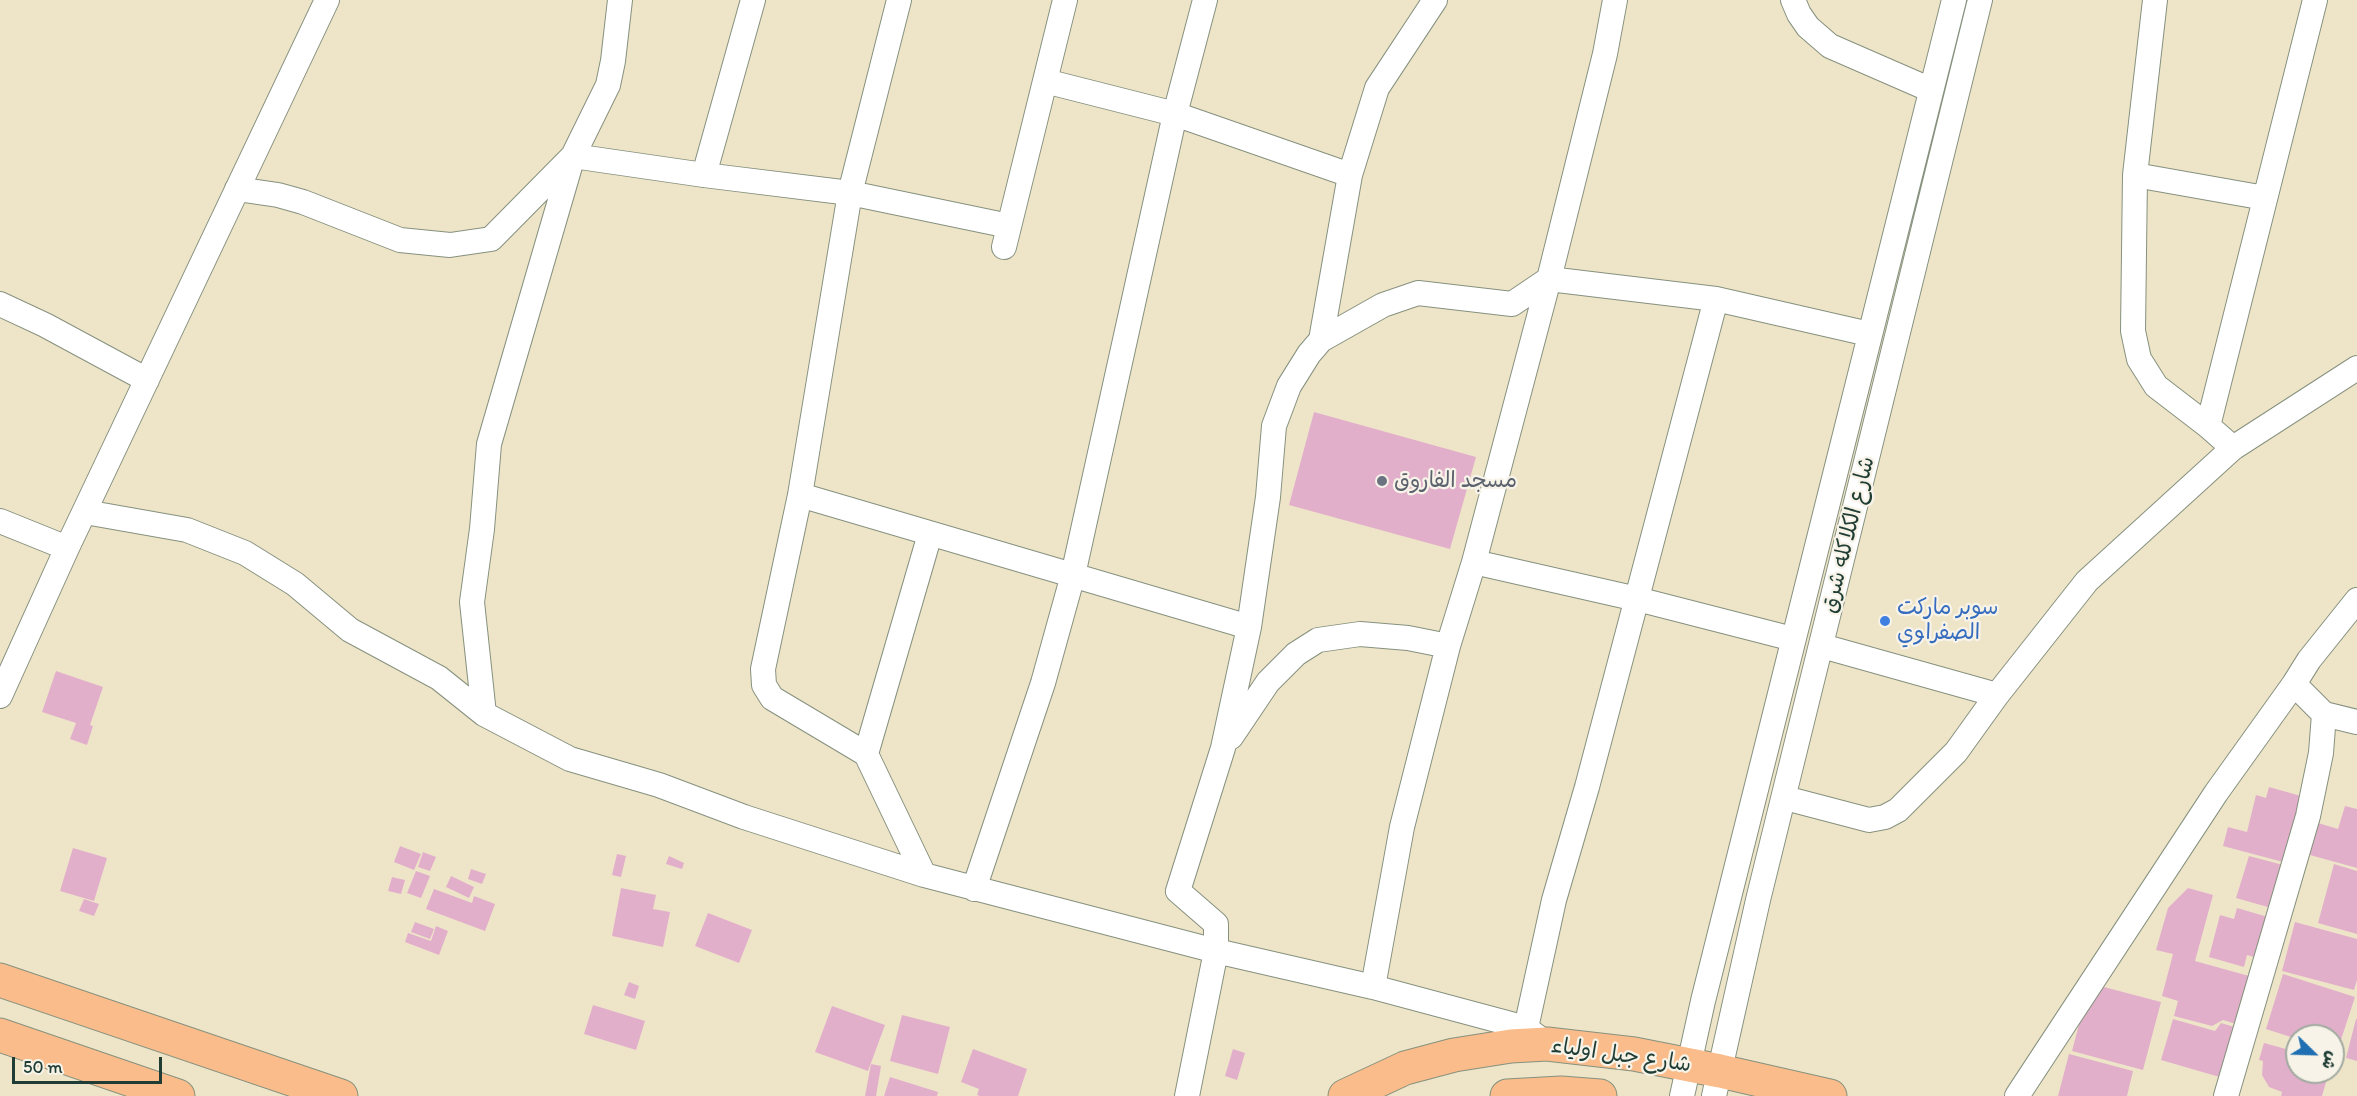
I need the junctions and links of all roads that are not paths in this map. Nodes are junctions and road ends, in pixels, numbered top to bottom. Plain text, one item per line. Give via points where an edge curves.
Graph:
1 (327, 0) edge
2 (620, 0) edge
3 (753, 0) edge
4 (899, 0) edge
5 (1065, 0) edge
6 (1205, 0) edge
7 (1435, 0) edge
8 (1615, 0) edge
9 (1793, 0) edge
10 (1954, 0) edge
11 (1980, 0) edge
12 (2155, 0) edge
13 (2315, 0) edge
14 (1045, 81) junction
15 (1931, 90) junction
16 (1175, 114) junction
17 (573, 156) junction
18 (2135, 174) junction
19 (704, 175) junction
20 (1350, 175) junction
21 (237, 189) junction
22 (850, 193) junction
23 (2265, 198) junction
24 (1549, 279) junction
25 (1716, 299) junction
26 (0, 304) edge
27 (1869, 334) junction
28 (1321, 340) junction
29 (2357, 369) edge
30 (147, 380) junction
31 (2208, 426) junction
32 (2233, 448) junction
33 (800, 495) junction
34 (85, 512) junction
35 (0, 521) edge
36 (930, 534) junction
37 (67, 548) junction
38 (1474, 562) junction
39 (1073, 575) junction
40 (1637, 599) junction
41 (2357, 600) edge
42 (1249, 627) junction
43 (1793, 639) junction
44 (1448, 646) junction
45 (1822, 646) junction
46 (2294, 684) junction
47 (1997, 695) junction
48 (0, 696) edge
49 (484, 714) junction
50 (2324, 714) junction
51 (2357, 722) edge
52 (1223, 748) junction
53 (866, 754) junction
54 (1785, 798) junction
55 (924, 875) junction
56 (974, 889) junction
57 (1216, 951) junction
58 (0, 980) edge
59 (1373, 987) junction
60 (0, 1035) edge
61 (1536, 1036) junction
62 (1708, 1077) edge
63 (178, 1096) edge
64 (341, 1096) edge
65 (1186, 1096) edge
66 (1345, 1096) edge
67 (1507, 1096) edge
68 (1600, 1096) edge
69 (1682, 1096) edge
70 (1830, 1096) edge
71 (2017, 1096) edge
72 (2226, 1096) edge

1 - 21 street
2 - 17 street via 608,85
3 - 19 street
4 - 22 street
5 - 14 street
6 - 16 street
7 - 20 street via 1377,88
8 - 24 street
9 - 15 street via 1808,27 1830,46
10 - 15 street, شارع الكلاكله شرق
11 - 45 street, شارع الكلاكله شرق
12 - 18 street
13 - 23 street
14 - 16 street
14 - 22 street via 1006,236
15 - 27 street, شارع الكلاكله شرق
16 - 20 street
16 - 39 street
17 - 19 street
17 - 21 street via 491,239 450,245 400,240 303,202
17 - 49 street via 489,444 472,602
18 - 23 street
18 - 31 street via 2133,331 2139,359 2156,386
19 - 22 street
20 - 28 street
21 - 30 street
22 - 33 street
23 - 31 street
24 - 25 street
24 - 28 street via 1512,304 1418,294 1383,305
24 - 38 street
25 - 27 street
25 - 40 street
26 - 30 street
27 - 43 street, شارع الكلاكله شرق
28 - 42 street via 1289,386 1274,426
29 - 32 street
30 - 34 street
31 - 32 street
32 - 47 street via 2087,581
33 - 36 street
33 - 53 street via 764,685 772,698
34 - 37 street
34 - 49 street via 187,530 244,553 295,584 350,630 439,678
35 - 37 street
36 - 39 street
36 - 53 street
37 - 48 street
38 - 40 street
38 - 44 street
39 - 42 street
39 - 56 street via 1043,683
40 - 43 street
40 - 61 street via 1554,900
41 - 46 street via 2308,660
42 - 52 street
43 - 62 street, شارع الكلاكله شرق via 1703,1001
44 - 52 street via 1359,634 1318,640 1296,654 1268,682
44 - 59 street via 1402,826
45 - 47 street
45 - 54 street, شارع الكلاكله شرق
46 - 50 street
46 - 71 street via 2216,793
47 - 54 street via 1956,752 1898,810 1885,817 1869,820
49 - 55 street via 570,759 659,785
50 - 51 street
50 - 72 street via 2321,753 2308,816
52 - 57 street via 1178,891 1216,924
53 - 55 street
54 - 62 street, شارع الكلاكله شرق
55 - 56 street
56 - 57 street
57 - 59 street
57 - 65 street
58 - 64 highway
59 - 61 street
60 - 63 highway
61 - 62 highway, شارع جبل اولياء via 1634,1054
61 - 66 highway, شارع جبل اولياء via 1511,1046 1405,1068
62 - 69 street
62 - 70 highway, شارع جبل اولياء
67 - 68 highway, شارع جبل اولياء

